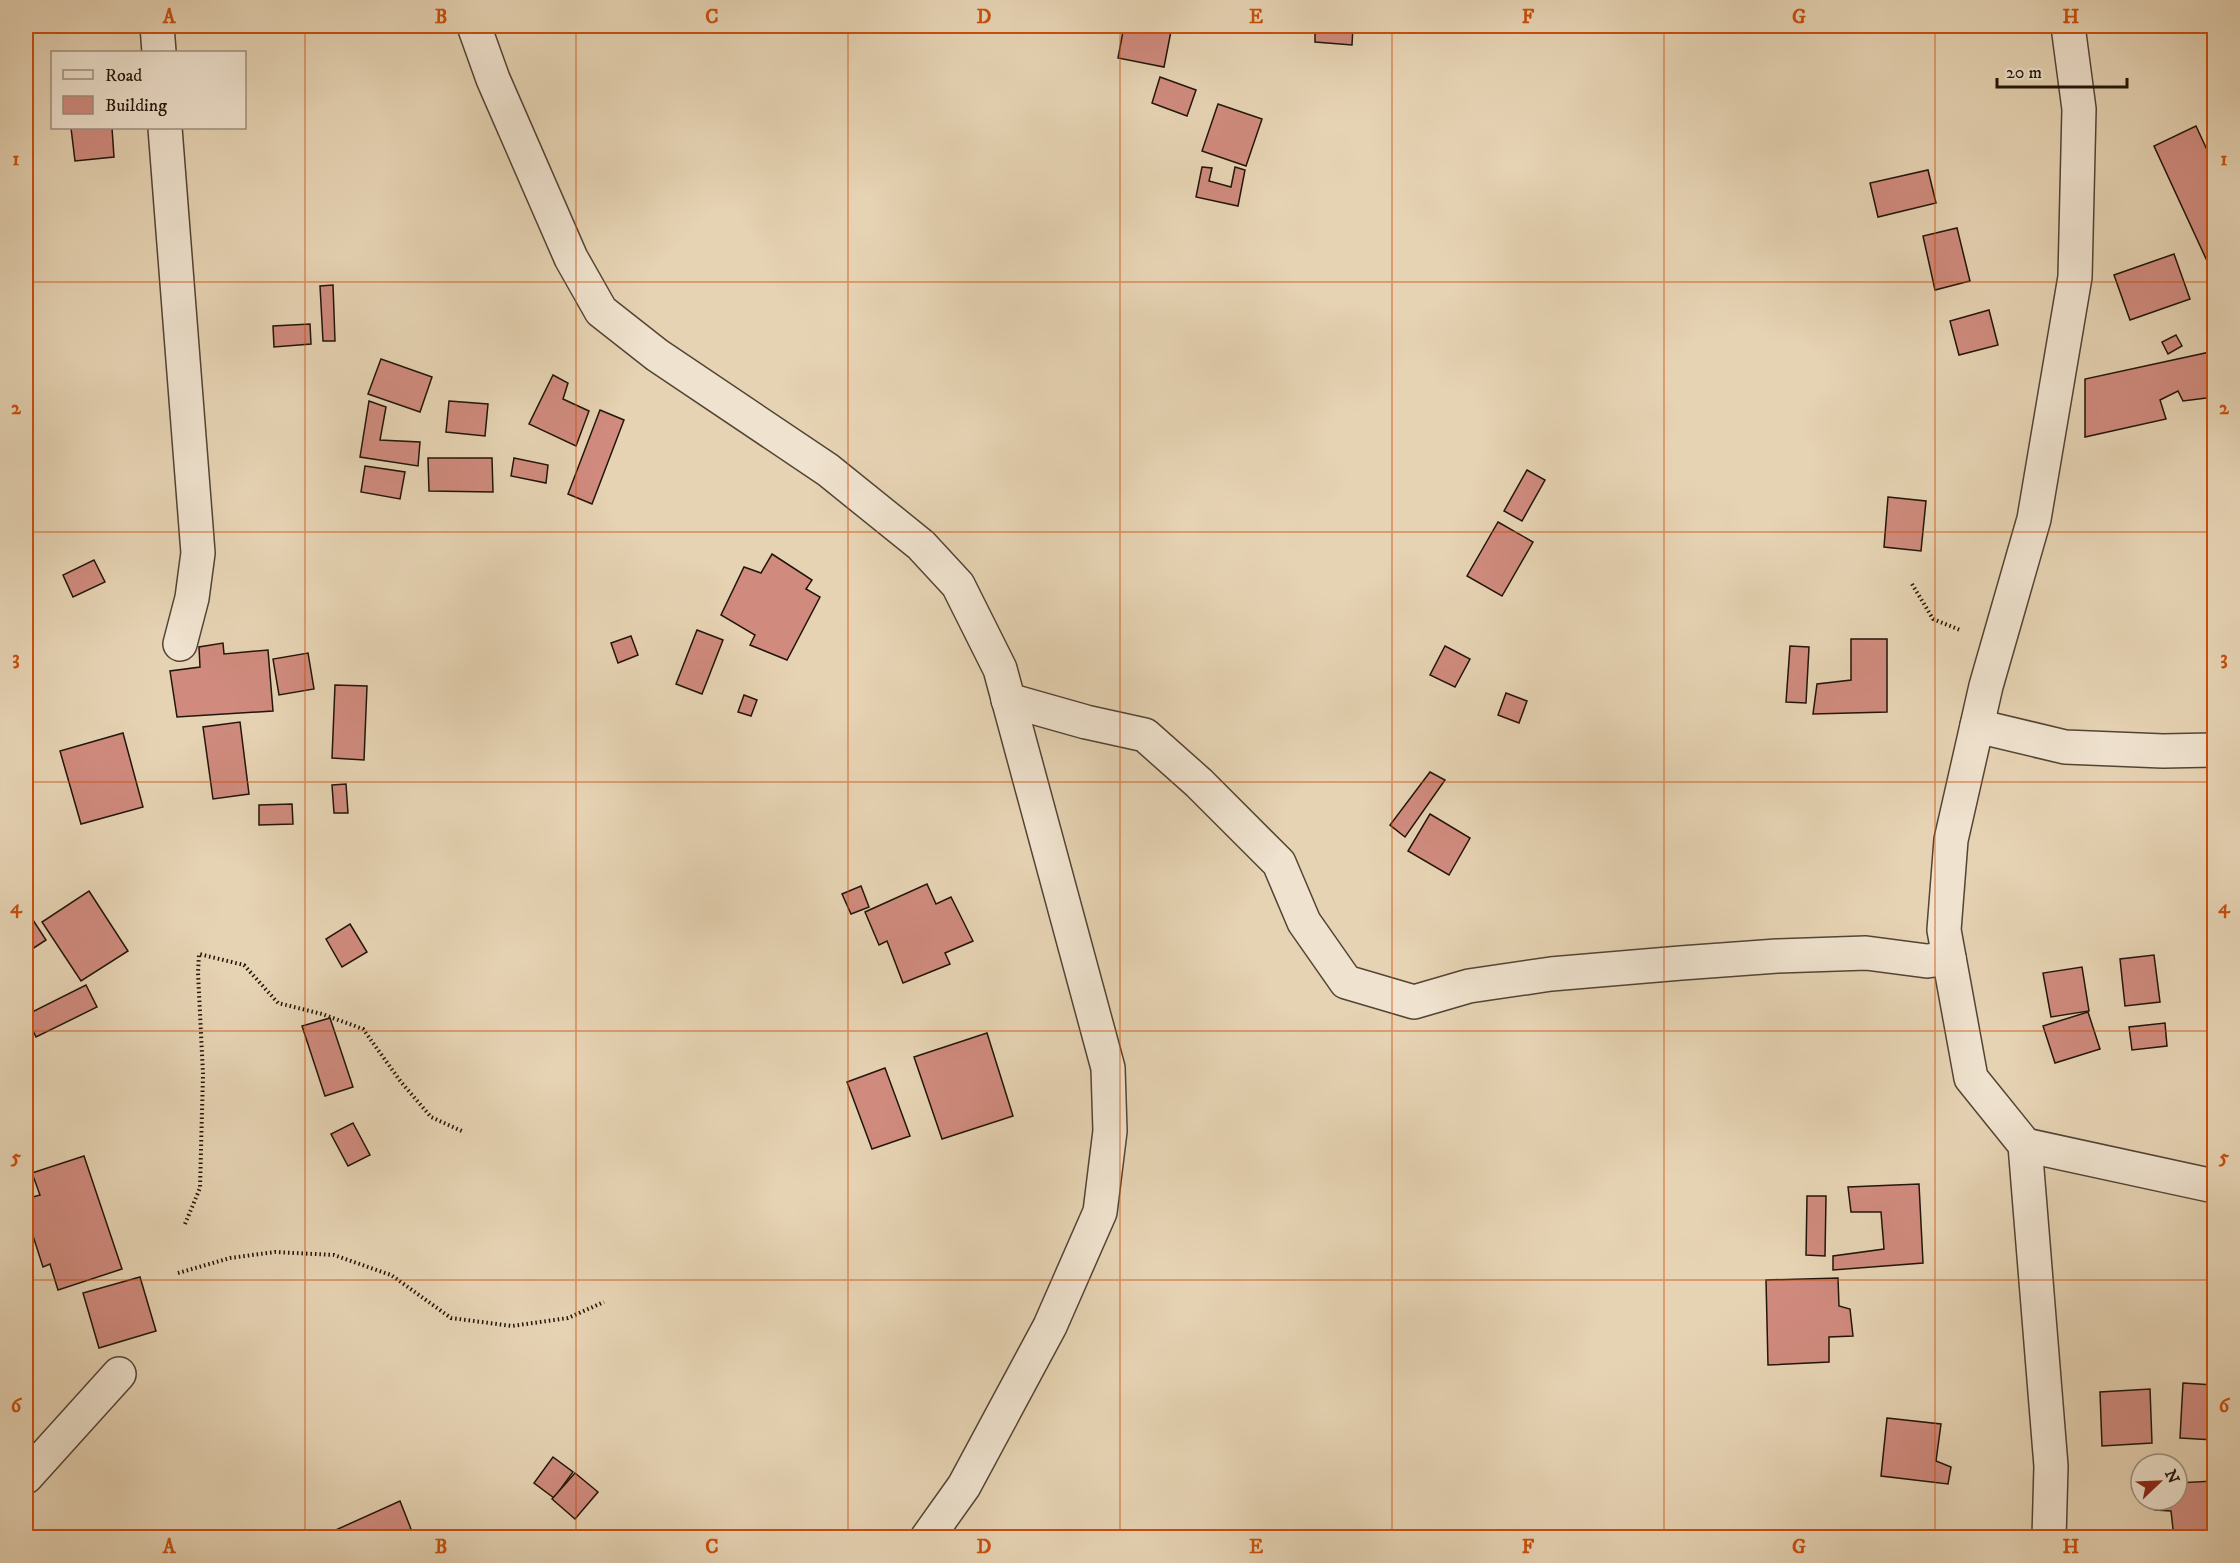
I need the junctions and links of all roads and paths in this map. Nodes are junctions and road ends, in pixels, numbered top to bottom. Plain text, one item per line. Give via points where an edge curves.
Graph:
1 (157, 26) edge
2 (474, 26) edge
3 (2068, 26) edge
4 (159, 51) edge
5 (165, 129) edge
6 (1912, 584) dead end
7 (180, 644) dead end
8 (1997, 644) junction
9 (1008, 700) junction
10 (1977, 726) junction
11 (2214, 750) edge
12 (1949, 957) junction
13 (464, 1132) dead end
14 (2025, 1145) junction
15 (2214, 1186) edge
16 (185, 1224) dead end
17 (178, 1274) dead end
18 (604, 1302) dead end
19 (119, 1374) dead end
20 (26, 1477) edge
21 (927, 1538) edge
22 (2049, 1538) edge

1 - 4 street
2 - 9 street via 493,80 571,258 601,311 657,355 828,470 921,545 958,585 1000,669
3 - 8 street via 2079,109 2075,277 2034,519
5 - 7 street via 198,553
6 - 8 path via 1933,619
8 - 10 street
9 - 12 street via 1145,735 1279,863 1304,922 1346,982 1414,1002 1469,986 1551,974 1681,963 1866,953 1927,961
9 - 21 street via 1108,1068 1110,1131 1100,1212 1050,1326 964,1486
10 - 11 street via 2065,747
10 - 12 street via 1951,840 1944,930
12 - 14 street via 1971,1078
13 - 16 path via 431,1117 363,1029 278,1003 244,965 199,954 203,1074 200,1188
14 - 15 street
14 - 22 street via 2051,1466
17 - 18 path via 230,1258 275,1252 333,1256 391,1275 450,1318 512,1326 568,1318
19 - 20 street

